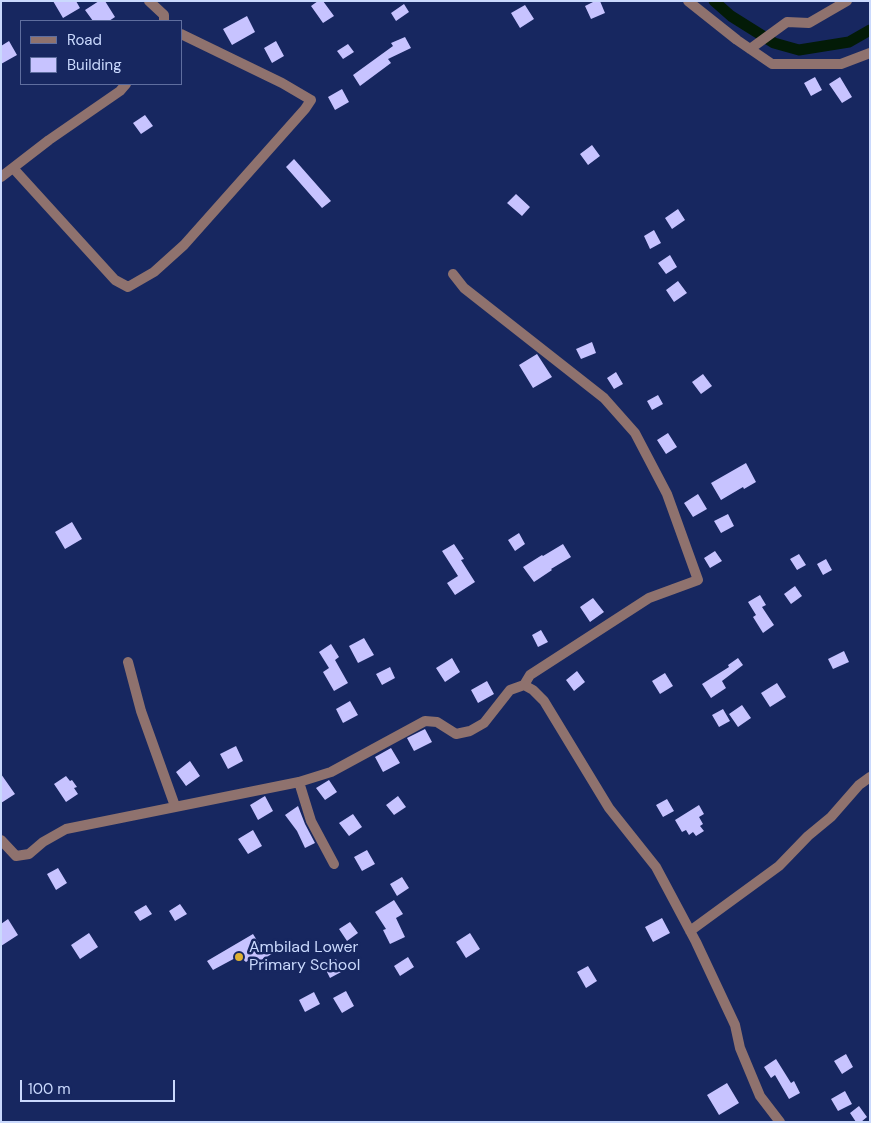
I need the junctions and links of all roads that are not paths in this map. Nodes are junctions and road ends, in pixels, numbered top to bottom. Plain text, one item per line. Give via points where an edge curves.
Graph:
1 (148, 1) edge
2 (688, 1) edge
3 (848, 1) edge
4 (164, 20) edge
5 (182, 34) edge
6 (750, 49) junction
7 (870, 53) edge
8 (125, 85) edge
9 (13, 168) junction
10 (1, 177) edge
11 (453, 274) dead end
12 (128, 662) dead end
13 (524, 685) junction
14 (870, 777) edge
15 (299, 782) junction
16 (175, 806) junction
17 (1, 840) edge
18 (334, 864) dead end
19 (690, 931) junction
20 (780, 1122) edge

1 - 4 street via 164,15
2 - 6 street
3 - 6 street via 809,23 787,22
5 - 9 street via 311,100 184,245 154,272 128,287 115,280
6 - 7 street via 772,64 841,64
8 - 9 street
9 - 10 street
11 - 13 street via 464,288 604,398 635,433 667,494 698,580 650,598 530,675
12 - 16 street via 140,711
13 - 15 street via 510,690 484,723 470,731 456,734 436,722 425,721 330,772
13 - 19 street via 544,701 609,808 656,867
14 - 19 street via 779,866
15 - 16 street
15 - 18 street via 311,821
16 - 17 street via 66,829 29,854 16,856
19 - 20 street via 735,1025 740,1048 760,1096

